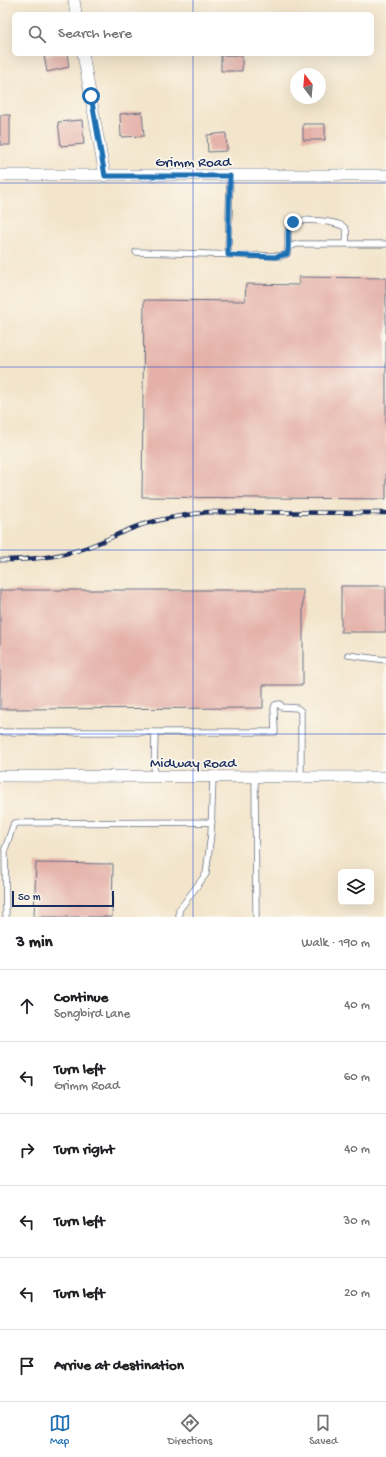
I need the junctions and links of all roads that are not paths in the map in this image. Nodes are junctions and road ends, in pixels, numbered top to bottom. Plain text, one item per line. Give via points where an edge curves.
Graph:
1 (74, 0) edge
2 (76, 12) edge
3 (83, 56) edge
4 (0, 175) edge
5 (386, 175) edge
6 (105, 176) junction
7 (230, 176) junction
8 (346, 243) junction
9 (386, 244) edge
10 (289, 247) junction
11 (136, 252) dead end
12 (228, 255) junction
13 (348, 655) dead end
14 (386, 660) edge
15 (0, 732) edge
16 (155, 732) junction
17 (0, 776) edge
18 (154, 776) junction
19 (213, 776) junction
20 (255, 777) junction
21 (301, 777) junction
22 (386, 777) edge
23 (212, 822) junction
24 (6, 917) edge
25 (179, 917) edge
26 (256, 917) edge

1 - 2 street
3 - 6 street
4 - 6 street, Grimm Road
5 - 7 street, Grimm Road
6 - 7 street, Grimm Road
7 - 12 lane
8 - 9 lane
8 - 10 lane via 297,244
8 - 10 lane via 346,231 341,225 307,220 290,224
10 - 12 lane via 287,254 281,256
11 - 12 lane
13 - 14 lane
15 - 16 lane
16 - 18 lane
16 - 21 lane via 275,732 275,705 297,708 301,711
17 - 18 street, Midway Road
18 - 19 street, Midway Road
19 - 20 street, Midway Road
19 - 23 lane
20 - 21 street, Midway Road
20 - 26 lane
21 - 22 street, Midway Road
23 - 24 lane via 14,823 5,849
23 - 25 lane via 206,874 179,910

